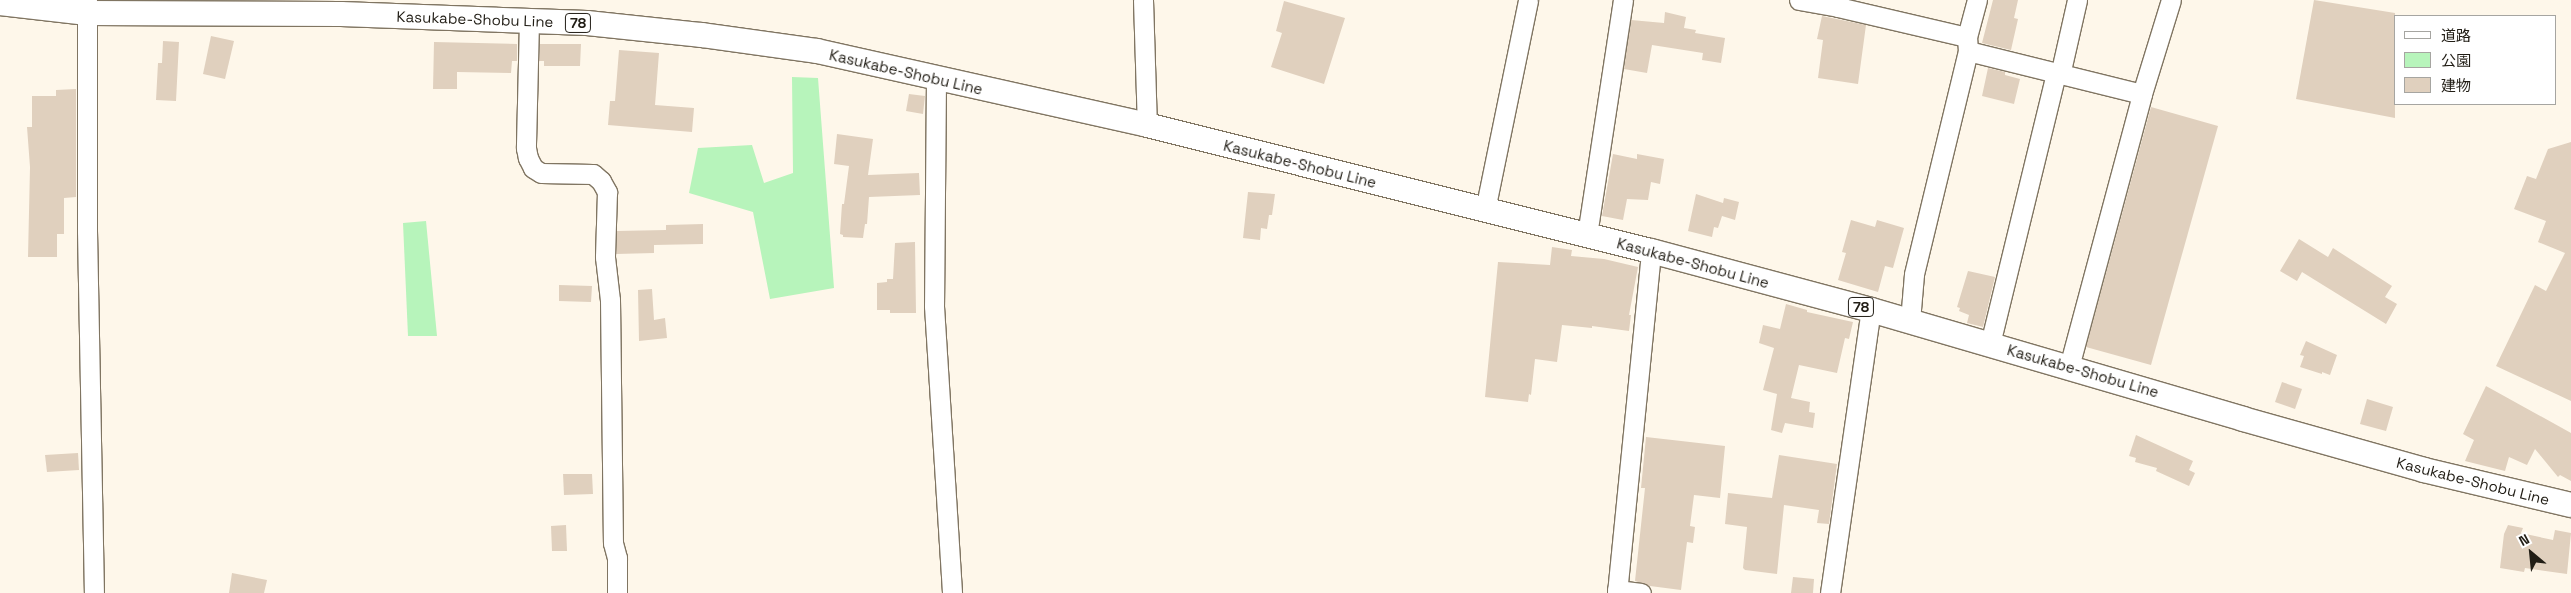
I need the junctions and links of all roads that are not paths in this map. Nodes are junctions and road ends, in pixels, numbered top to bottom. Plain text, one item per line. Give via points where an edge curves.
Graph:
1 (1143, 0) edge
2 (1528, 0) edge
3 (1623, 0) edge
4 (1799, 0) edge
5 (1977, 0) edge
6 (2077, 0) edge
7 (2171, 0) edge
8 (0, 3) edge
9 (1839, 3) edge
10 (87, 7) edge
11 (241, 7) edge
12 (529, 21) junction
13 (1968, 44) junction
14 (2058, 74) junction
15 (936, 79) junction
16 (2142, 94) junction
17 (1147, 125) junction
18 (1485, 210) junction
19 (1587, 235) junction
20 (1651, 251) junction
21 (1871, 310) junction
22 (1910, 321) junction
23 (1990, 344) junction
24 (2069, 367) junction
25 (2571, 505) edge
26 (1617, 592) edge
27 (94, 593) edge
28 (618, 593) edge
29 (952, 593) edge
30 (1641, 593) edge
31 (1830, 593) edge

1 - 17 street
2 - 18 street
3 - 19 street
4 - 9 street
5 - 13 street
6 - 14 street
7 - 16 street
8 - 10 main road, Kasukabe-Shobu Line / 78
9 - 13 street
10 - 11 main road, Kasukabe-Shobu Line / 78
10 - 27 street via 88,309
11 - 12 main road, Kasukabe-Shobu Line / 78
12 - 15 main road, Kasukabe-Shobu Line / 78 via 587,23 740,40 817,51
12 - 28 street via 528,158 533,168 541,173 593,174 606,192 613,542
13 - 14 street
13 - 22 street via 1914,274
14 - 16 street
14 - 23 street
15 - 17 main road, Kasukabe-Shobu Line / 78
15 - 29 street via 934,306
16 - 24 street
17 - 18 main road, Kasukabe-Shobu Line / 78
18 - 19 main road, Kasukabe-Shobu Line / 78
19 - 20 main road, Kasukabe-Shobu Line / 78
20 - 21 main road, Kasukabe-Shobu Line / 78
20 - 26 street
21 - 22 main road, Kasukabe-Shobu Line / 78
21 - 31 street
22 - 23 main road, Kasukabe-Shobu Line / 78
23 - 24 main road, Kasukabe-Shobu Line / 78
24 - 25 main road, Kasukabe-Shobu Line / 78 via 2415,467
26 - 30 street

